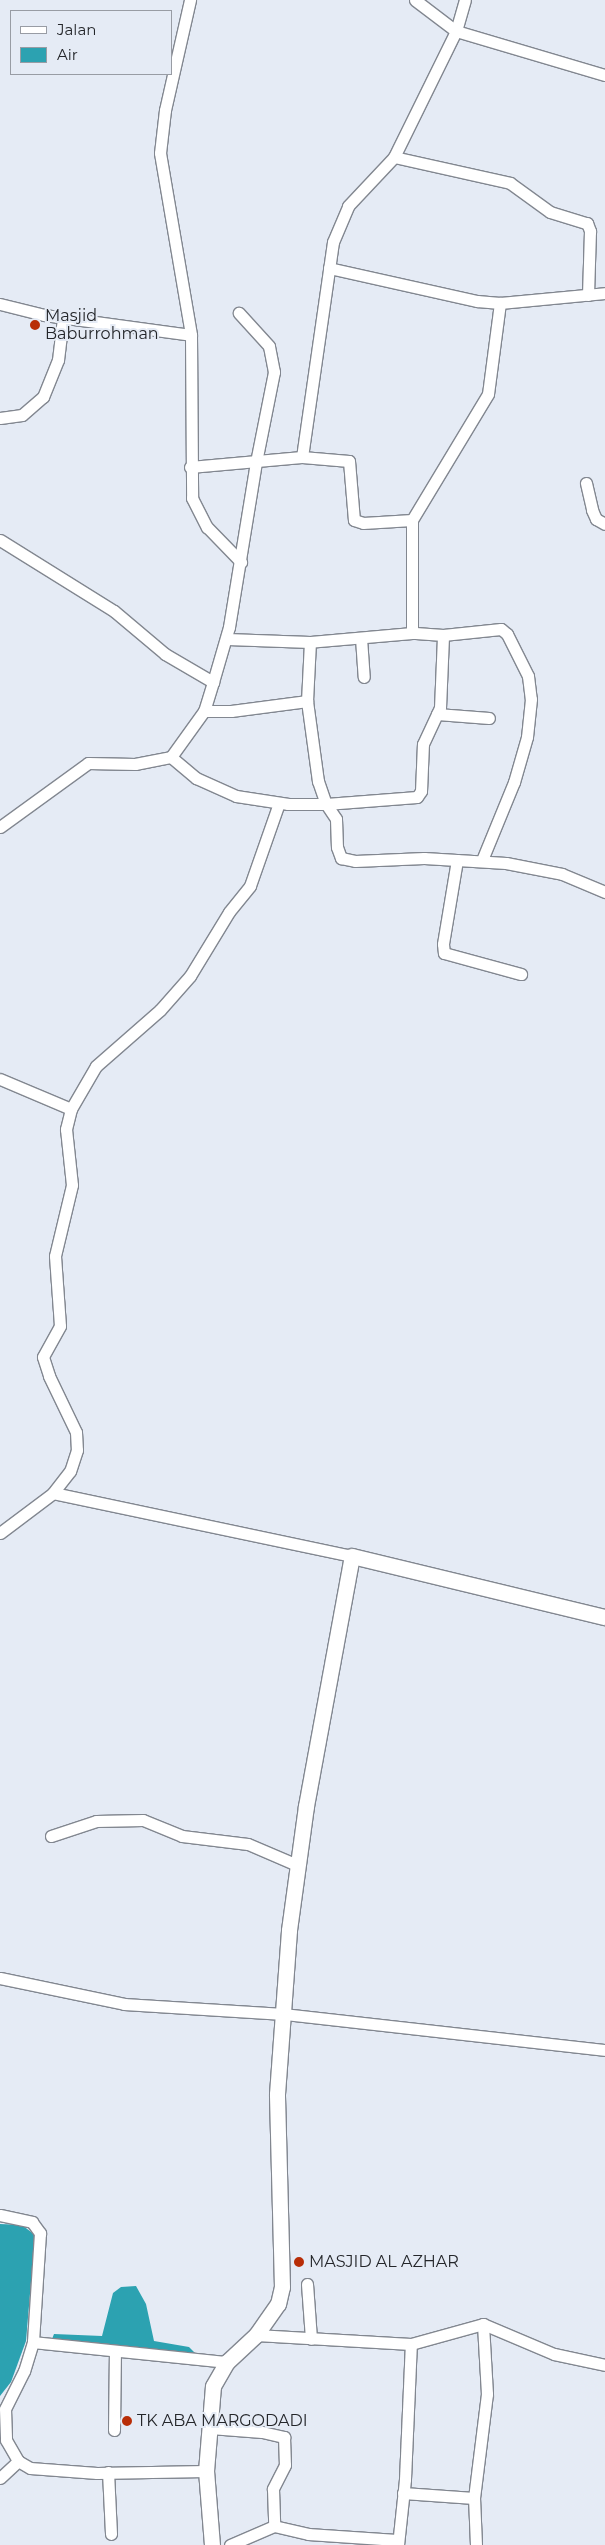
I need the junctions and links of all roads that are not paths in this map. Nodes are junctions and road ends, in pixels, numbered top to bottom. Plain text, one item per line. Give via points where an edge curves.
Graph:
1 (190, 0) edge
2 (415, 0) edge
3 (465, 0) edge
4 (456, 31) junction
5 (605, 75) edge
6 (394, 157) junction
7 (328, 268) junction
8 (605, 293) edge
9 (588, 294) junction
10 (500, 303) junction
11 (0, 304) edge
12 (239, 312) dead end
13 (64, 318) junction
14 (191, 335) junction
15 (0, 418) edge
16 (302, 457) junction
17 (256, 462) junction
18 (190, 467) junction
19 (586, 483) dead end
20 (412, 520) junction
21 (605, 524) edge
22 (0, 540) edge
23 (240, 562) junction
24 (412, 633) junction
25 (443, 635) junction
26 (361, 638) junction
27 (227, 639) junction
28 (310, 642) junction
29 (364, 677) dead end
30 (213, 682) junction
31 (307, 700) junction
32 (204, 711) junction
33 (437, 714) junction
34 (489, 718) dead end
35 (171, 757) junction
36 (279, 803) junction
37 (326, 804) junction
38 (0, 827) edge
39 (457, 860) junction
40 (482, 860) junction
41 (605, 892) edge
42 (521, 974) dead end
43 (0, 1079) edge
44 (71, 1109) junction
45 (52, 1493) junction
46 (0, 1533) edge
47 (352, 1556) junction
48 (605, 1617) edge
49 (51, 1836) dead end
50 (297, 1865) junction
51 (0, 1978) edge
52 (284, 2014) junction
53 (605, 2050) edge
54 (0, 2215) edge
55 (307, 2284) dead end
56 (483, 2324) junction
57 (256, 2335) junction
58 (311, 2339) junction
59 (33, 2342) junction
60 (411, 2344) junction
61 (115, 2351) junction
62 (227, 2362) junction
63 (605, 2366) edge
64 (210, 2428) junction
65 (2, 2430) edge
66 (114, 2430) dead end
67 (18, 2461) junction
68 (108, 2472) junction
69 (206, 2472) junction
70 (0, 2478) edge
71 (403, 2493) junction
72 (474, 2498) junction
73 (274, 2526) junction
74 (112, 2534) dead end
75 (397, 2543) edge
76 (212, 2545) edge
77 (230, 2545) edge
78 (476, 2545) edge

1 - 14 street via 165,110 160,153
2 - 4 street
3 - 4 street
4 - 5 street
4 - 6 street
6 - 7 street via 348,206 333,242
6 - 9 street via 510,183 550,212 587,223 590,231
7 - 10 street via 446,295
7 - 16 street
8 - 9 street
9 - 10 street
10 - 20 street via 488,394
11 - 13 street
12 - 17 street via 264,339 275,363
13 - 14 street
13 - 15 street via 56,366 43,397 22,414
14 - 18 street
16 - 17 street
16 - 20 street via 349,461 354,520 363,523
17 - 18 street
17 - 23 street
18 - 23 street via 195,508 206,527
19 - 21 street via 596,519
20 - 24 street
22 - 30 street via 114,611 165,654
23 - 27 street
24 - 25 street
24 - 26 street
25 - 33 street via 443,671
25 - 40 street via 501,629 507,634 528,676 532,699 529,729 514,782
26 - 28 street
26 - 29 street
27 - 28 street
27 - 30 street
28 - 31 street
30 - 32 street
31 - 32 street via 231,711
31 - 37 street via 318,781
32 - 35 street
33 - 34 street
33 - 37 street via 423,744 420,796
35 - 36 street via 196,778 236,796
35 - 38 street via 135,764 88,763
36 - 37 street
36 - 44 street via 250,886 229,912 190,976 160,1010 96,1066
37 - 39 street via 336,819 339,854 347,861
39 - 40 street
39 - 42 street via 444,953
40 - 41 street via 545,869
43 - 44 street
44 - 45 street via 66,1129 72,1185 55,1256 60,1326 43,1357 48,1376 76,1432 77,1450 70,1470
45 - 46 street
45 - 47 street
47 - 48 street
47 - 50 street
49 - 50 street via 96,1822 143,1820 182,1836 248,1844
50 - 52 street
51 - 52 street via 124,2004
52 - 53 street
52 - 57 street via 277,2094 282,2287 278,2304
54 - 59 street via 32,2222 40,2233
55 - 58 street
56 - 60 street
56 - 63 street via 554,2354
56 - 72 street via 487,2394
57 - 58 street
57 - 62 street
58 - 60 street
59 - 61 street
59 - 65 street via 24,2371 5,2409
60 - 71 street
61 - 62 street
61 - 66 street
62 - 64 street via 214,2386
64 - 69 street
64 - 73 street via 284,2437 286,2465 273,2489
65 - 67 street
67 - 68 street via 30,2468
67 - 70 street
68 - 69 street
68 - 74 street
69 - 76 street
71 - 72 street
71 - 75 street
72 - 78 street
73 - 75 street via 308,2534
73 - 77 street

